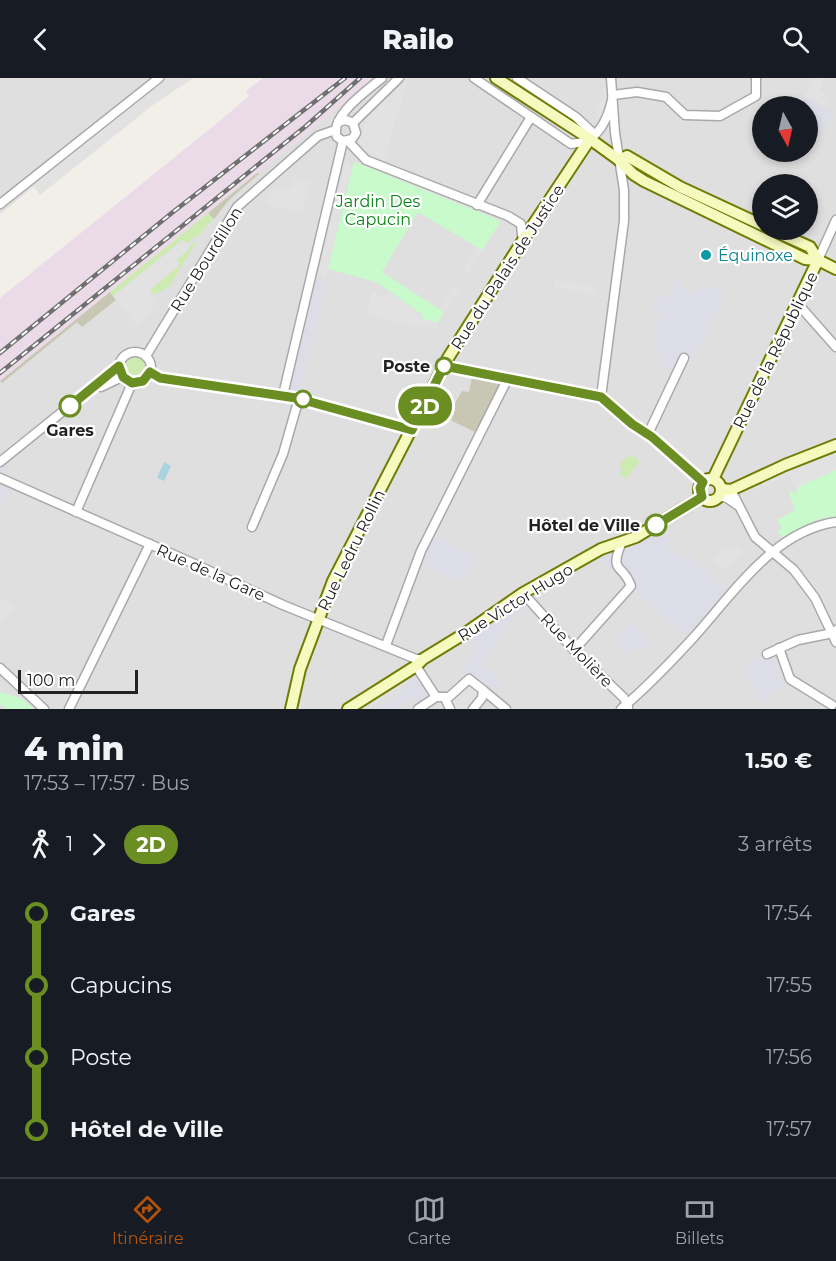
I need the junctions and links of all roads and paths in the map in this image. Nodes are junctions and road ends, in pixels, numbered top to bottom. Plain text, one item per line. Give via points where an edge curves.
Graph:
1 (159, 78) edge
2 (382, 78) edge
3 (399, 78) edge
4 (474, 78) edge
5 (496, 78) edge
6 (518, 78) edge
7 (612, 78) edge
8 (756, 78) edge
9 (613, 95) junction
10 (531, 117) junction
11 (353, 123) junction
12 (337, 126) junction
13 (592, 137) junction
14 (346, 141) junction
15 (623, 158) junction
16 (644, 181) junction
17 (624, 190) junction
18 (0, 204) edge
19 (477, 204) junction
20 (752, 220) edge
21 (836, 220) edge
22 (525, 237) junction
23 (794, 240) edge
24 (818, 260) junction
25 (836, 269) edge
26 (798, 303) junction
27 (836, 347) edge
28 (146, 356) junction
29 (684, 358) dead end
30 (119, 366) junction
31 (444, 366) junction
32 (150, 372) junction
33 (123, 377) junction
34 (508, 378) junction
35 (132, 383) junction
36 (283, 395) junction
37 (601, 397) junction
38 (299, 398) junction
39 (412, 430) junction
40 (648, 434) junction
41 (836, 445) edge
42 (0, 462) edge
43 (0, 467) edge
44 (0, 478) edge
45 (708, 481) junction
46 (726, 491) junction
47 (702, 497) junction
48 (738, 506) junction
49 (76, 512) junction
50 (836, 522) edge
51 (252, 527) dead end
52 (150, 544) junction
53 (621, 544) junction
54 (772, 552) junction
55 (523, 593) junction
56 (317, 619) junction
57 (833, 631) edge
58 (836, 642) edge
59 (386, 645) junction
60 (779, 648) junction
61 (574, 650) junction
62 (767, 654) dead end
63 (420, 662) junction
64 (0, 668) edge
65 (483, 690) junction
66 (445, 703) edge
67 (834, 705) edge
68 (625, 708) edge
69 (44, 709) edge
70 (69, 709) edge
71 (291, 709) edge
72 (348, 709) edge
73 (418, 709) edge
74 (473, 709) edge
75 (506, 709) edge

1 - 18 street
2 - 12 street, Rue Bourdillon via 345,110
3 - 11 street
4 - 10 street
5 - 13 main road
6 - 13 street via 576,117
7 - 9 street
8 - 9 street via 756,96 720,116 685,115 666,97 637,92
9 - 13 street via 605,120
9 - 15 street
10 - 13 street via 571,144
10 - 19 street
11 - 12 street via 346,120
11 - 14 street via 356,133
12 - 14 street via 337,137
12 - 28 street, Rue Bourdillon via 318,136 237,207
13 - 15 main road
13 - 22 main road, Rue du Palais de Justice
14 - 19 street via 366,160
14 - 36 street
15 - 16 main road via 633,174
15 - 17 street
15 - 20 main road
16 - 17 street
16 - 24 main road via 805,259
17 - 37 street via 624,221
19 - 22 street via 521,224
21 - 24 street, Rue de la République
22 - 31 main road, Rue du Palais de Justice
23 - 24 main road via 810,247
24 - 25 main road
24 - 26 main road, Rue de la République
26 - 27 street
26 - 45 main road, Rue de la République
28 - 30 street via 129,353
28 - 32 street
29 - 40 street
30 - 33 street
30 - 42 street
31 - 34 street
31 - 39 main road, Rue du Palais de Justice
32 - 35 street via 143,381
32 - 36 street via 160,378
33 - 35 street
33 - 43 street via 101,386
34 - 37 street
34 - 59 street via 416,562
35 - 49 street
36 - 38 street
37 - 40 street
38 - 39 street
38 - 51 street via 283,454
39 - 56 main road, Rue Ledru Rollin
40 - 45 street
41 - 46 main road
44 - 49 street, Rue de la Gare
45 - 46 main road via 718,483
45 - 47 main road via 700,488
46 - 47 main road via 711,500
46 - 48 street
46 - 48 street via 727,498
47 - 53 main road, Rue Victor Hugo
48 - 54 street via 755,537
49 - 52 street, Rue de la Gare
50 - 54 street via 820,524
52 - 56 street, Rue de la Gare
52 - 70 street
53 - 55 main road, Rue Victor Hugo via 601,549
53 - 61 street via 616,566 631,586
54 - 57 street via 794,570
54 - 68 street
55 - 61 street, Rue Molière
55 - 63 main road, Rue Victor Hugo
56 - 59 street, Rue de la Gare
56 - 71 main road, Rue Ledru Rollin
57 - 58 street
57 - 60 street
59 - 63 street, Rue de la Gare
60 - 62 street
60 - 67 street via 790,679
61 - 68 street, Rue Molière via 624,698
63 - 66 street
63 - 72 main road, Rue Victor Hugo
64 - 69 street
65 - 66 street via 469,679
65 - 74 street
65 - 75 street
66 - 73 street

